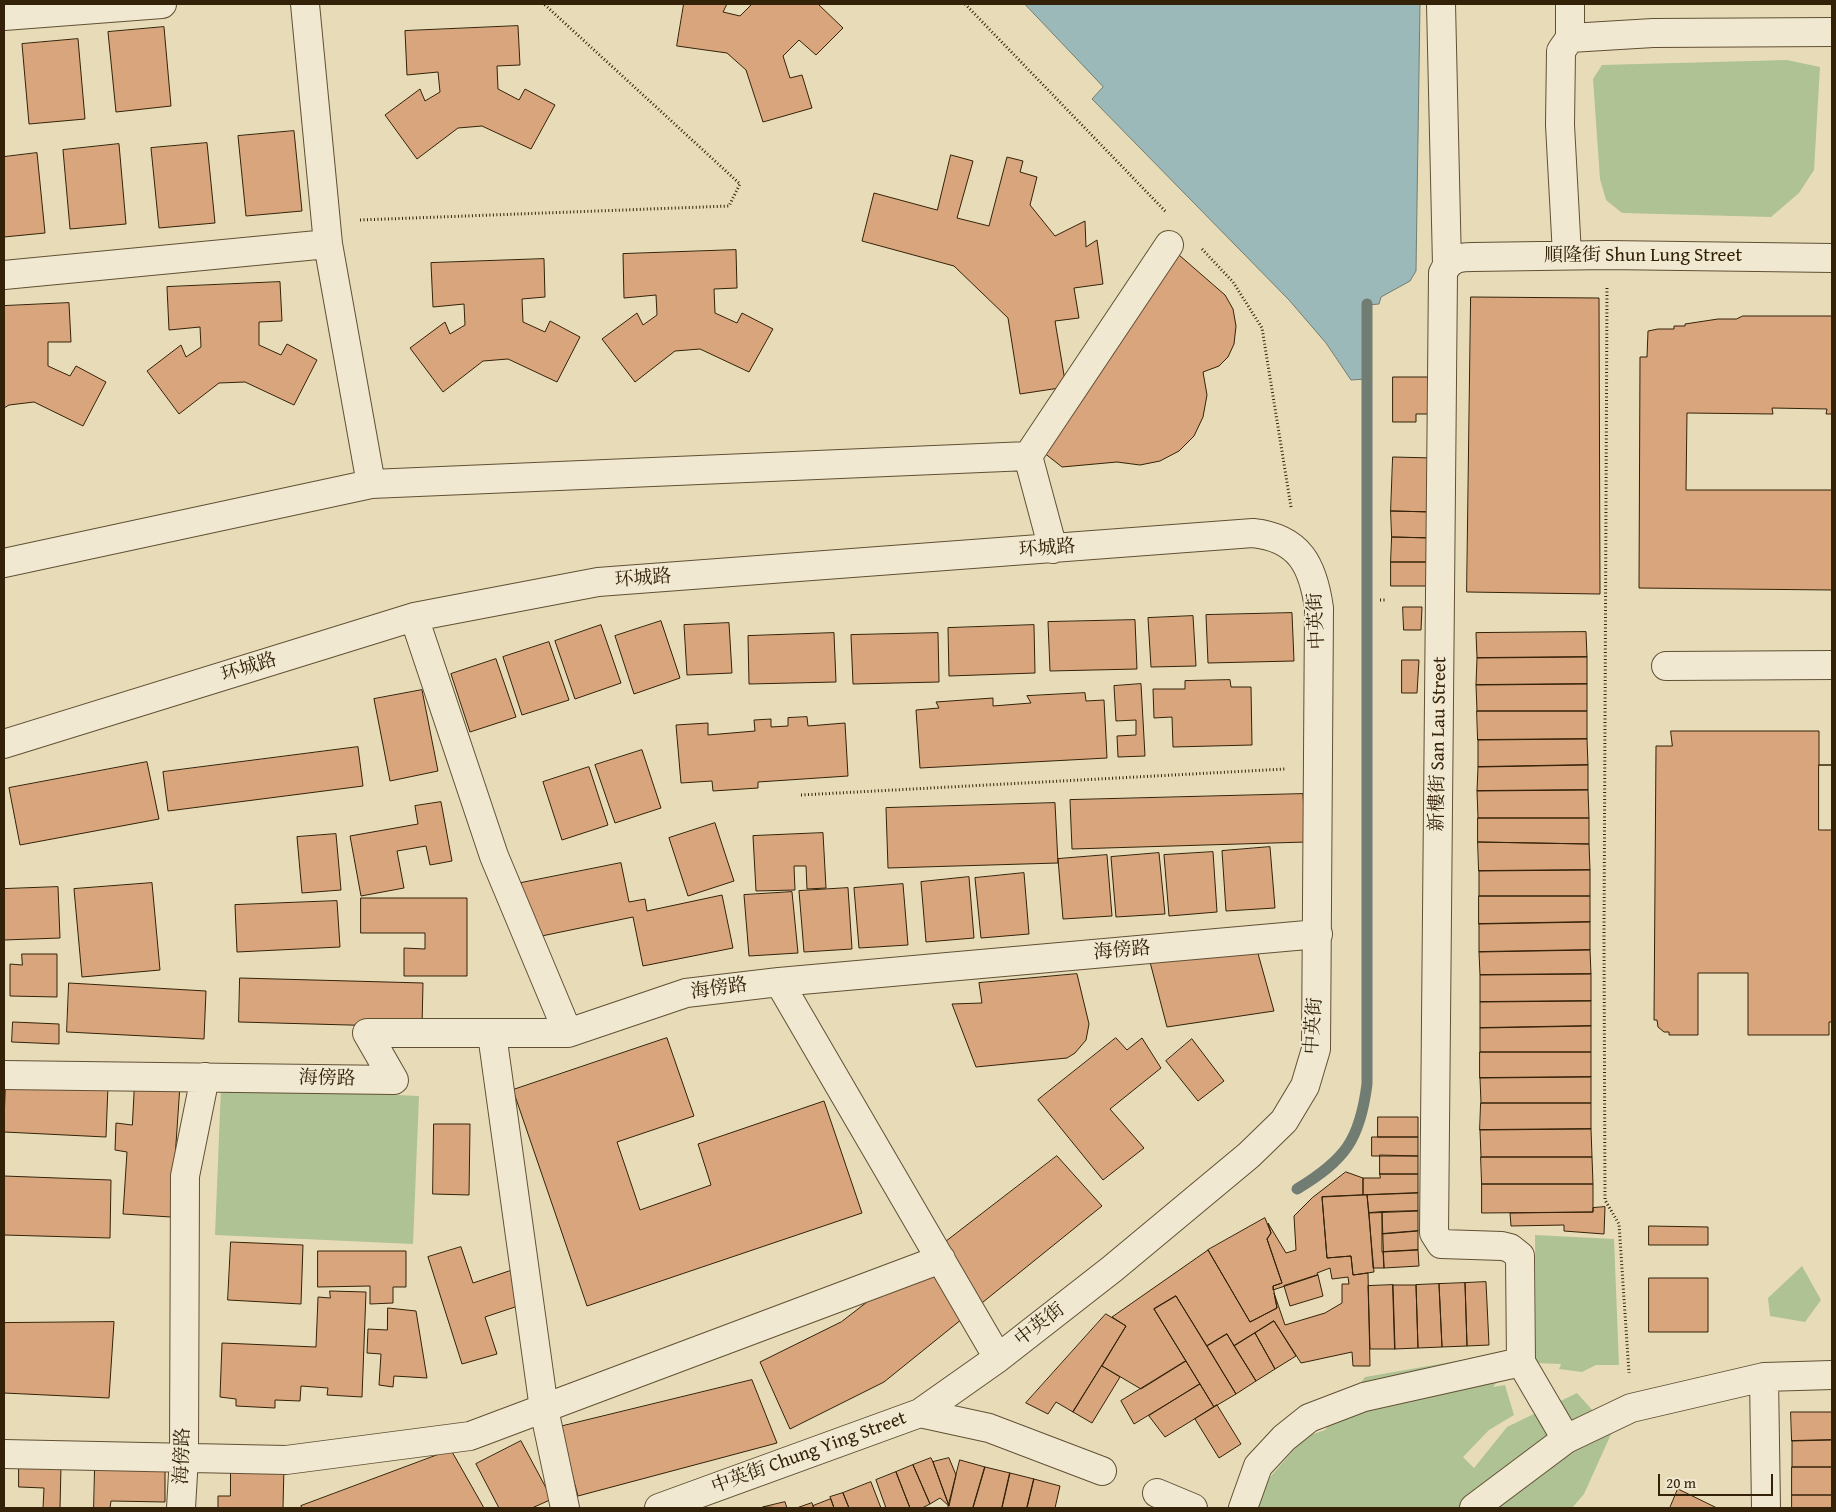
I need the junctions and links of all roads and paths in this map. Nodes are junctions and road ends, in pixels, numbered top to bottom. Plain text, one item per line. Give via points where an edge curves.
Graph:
1 (162, 4) edge
2 (305, 4) edge
3 (544, 4) edge
4 (1441, 4) edge
5 (1570, 4) edge
6 (4, 16) edge
7 (1832, 32) edge
8 (1570, 38) junction
9 (327, 232) junction
10 (1169, 245) dead end
11 (1567, 255) junction
12 (1607, 255) junction
13 (1832, 258) edge
14 (1450, 262) junction
15 (4, 276) edge
16 (1028, 456) junction
17 (371, 484) junction
18 (1053, 548) junction
19 (1298, 552) joint
20 (4, 562) edge
21 (1380, 600) dead end
22 (1386, 600) dead end
23 (414, 617) junction
24 (1832, 665) edge
25 (1666, 666) dead end
26 (4, 744) edge
27 (1318, 760) junction
28 (801, 795) dead end
29 (1318, 934) junction
30 (779, 982) junction
31 (568, 1033) junction
32 (492, 1034) junction
33 (4, 1075) edge
34 (205, 1077) junction
35 (941, 1259) junction
36 (998, 1358) junction
37 (1521, 1362) junction
38 (1832, 1375) edge
39 (1764, 1376) junction
40 (1631, 1408) junction
41 (544, 1409) junction
42 (920, 1413) junction
43 (1566, 1439) junction
44 (4, 1454) edge
45 (184, 1458) junction
46 (1102, 1472) dead end
47 (1157, 1493) dead end
48 (181, 1508) edge
49 (565, 1508) edge
50 (659, 1508) edge
51 (1193, 1508) edge
52 (1243, 1508) edge
53 (1474, 1508) edge
54 (1766, 1508) edge

1 - 6 street
2 - 9 street
3 - 9 path via 740,184 729,206
4 - 14 street, 新樓街 San Lau Street
5 - 8 street
7 - 8 street via 1653,33
8 - 11 street via 1561,51 1560,115
9 - 15 street
9 - 17 street
10 - 16 street
11 - 12 street, 順隆街 Shun Lung Street
11 - 14 street, 順隆街 Shun Lung Street via 1473,256
12 - 13 street, 順隆街 Shun Lung Street
12 - 40 path via 1606,1200 1619,1224
14 - 37 street, 新樓街 San Lau Street via 1443,273 1434,1233 1442,1244 1502,1246 1520,1256
16 - 17 street
16 - 18 street
17 - 20 street
18 - 19 street, 环城路 via 1253,533 1282,540
18 - 23 street, 环城路 via 598,582
19 - 27 street, 中英街 via 1308,565 1319,608
21 - 22 path
23 - 26 street, 环城路
23 - 31 street via 494,856
24 - 25 street
27 - 28 path via 1299,769
27 - 29 street, 中英街
29 - 30 street, 海傍路
29 - 36 street, 中英街 via 1316,1049 1305,1086 1284,1121 1215,1185
30 - 31 street, 海傍路 via 686,992
30 - 35 street
31 - 32 street, 海傍路
32 - 34 street, 海傍路 via 367,1033 394,1080
32 - 41 street
33 - 34 street, 海傍路
34 - 45 street, 海傍路 via 185,1176
35 - 36 street
35 - 41 street
36 - 42 street, 中英街
37 - 43 street
37 - 52 street via 1364,1397 1309,1418 1284,1438 1258,1466
38 - 39 street
39 - 40 street
39 - 54 street
40 - 43 street
41 - 45 street via 470,1436 286,1460
41 - 49 street
42 - 46 street, 中英街 Chung Ying Street via 989,1428
42 - 50 street, 中英街 Chung Ying Street
43 - 53 street
44 - 45 street
45 - 48 street, 海傍路
47 - 51 street

